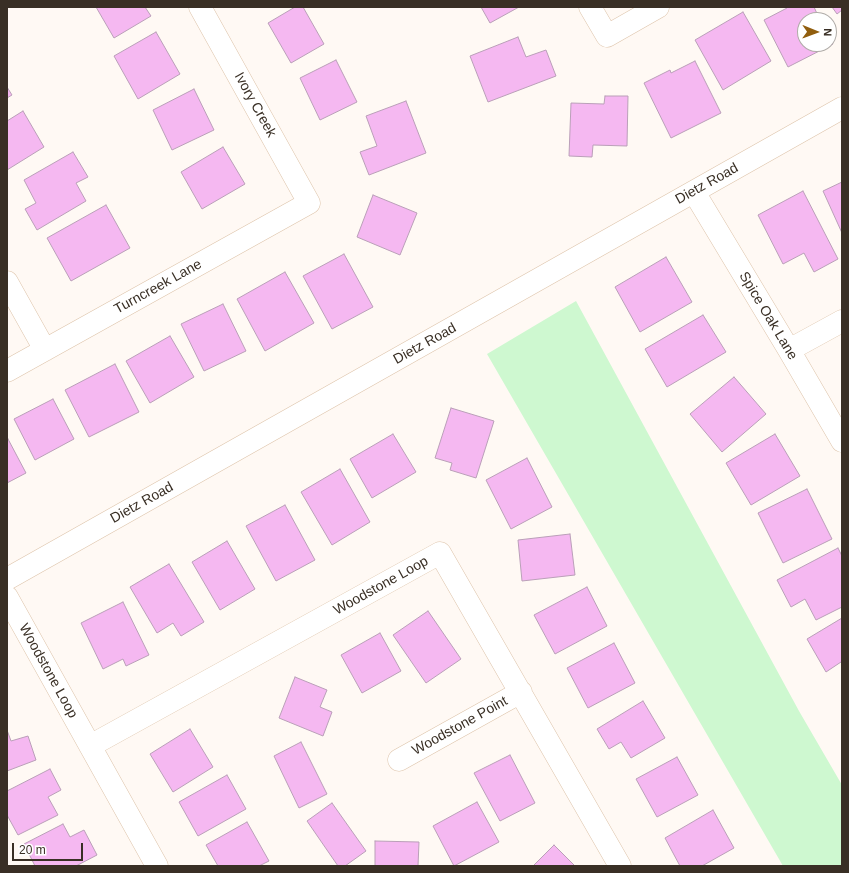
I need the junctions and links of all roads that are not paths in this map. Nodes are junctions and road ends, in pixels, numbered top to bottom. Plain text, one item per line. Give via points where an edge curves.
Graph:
1 (200, 7) edge
2 (590, 7) edge
3 (658, 7) edge
4 (842, 108) edge
5 (694, 192) junction
6 (309, 203) joint
7 (7, 282) edge
8 (842, 321) edge
9 (45, 350) junction
10 (789, 350) junction
11 (7, 371) edge
12 (842, 441) edge
13 (7, 579) edge
14 (7, 597) edge
15 (521, 692) junction
16 (90, 746) junction
17 (399, 760) dead end
18 (157, 866) edge
19 (620, 866) edge

1 - 6 street, Ivory Creek
2 - 3 street via 607,36
4 - 5 street, Dietz Road
5 - 10 street, Spice Oak Lane
5 - 13 street, Dietz Road
6 - 9 street, Turncreek Lane
7 - 9 street
8 - 10 street
9 - 11 street, Turncreek Lane
10 - 12 street, Spice Oak Lane
14 - 16 street, Woodstone Loop
15 - 16 street, Woodstone Loop via 440,553
15 - 17 street, Woodstone Point
15 - 19 street, Woodstone Loop
16 - 18 street, Woodstone Loop

